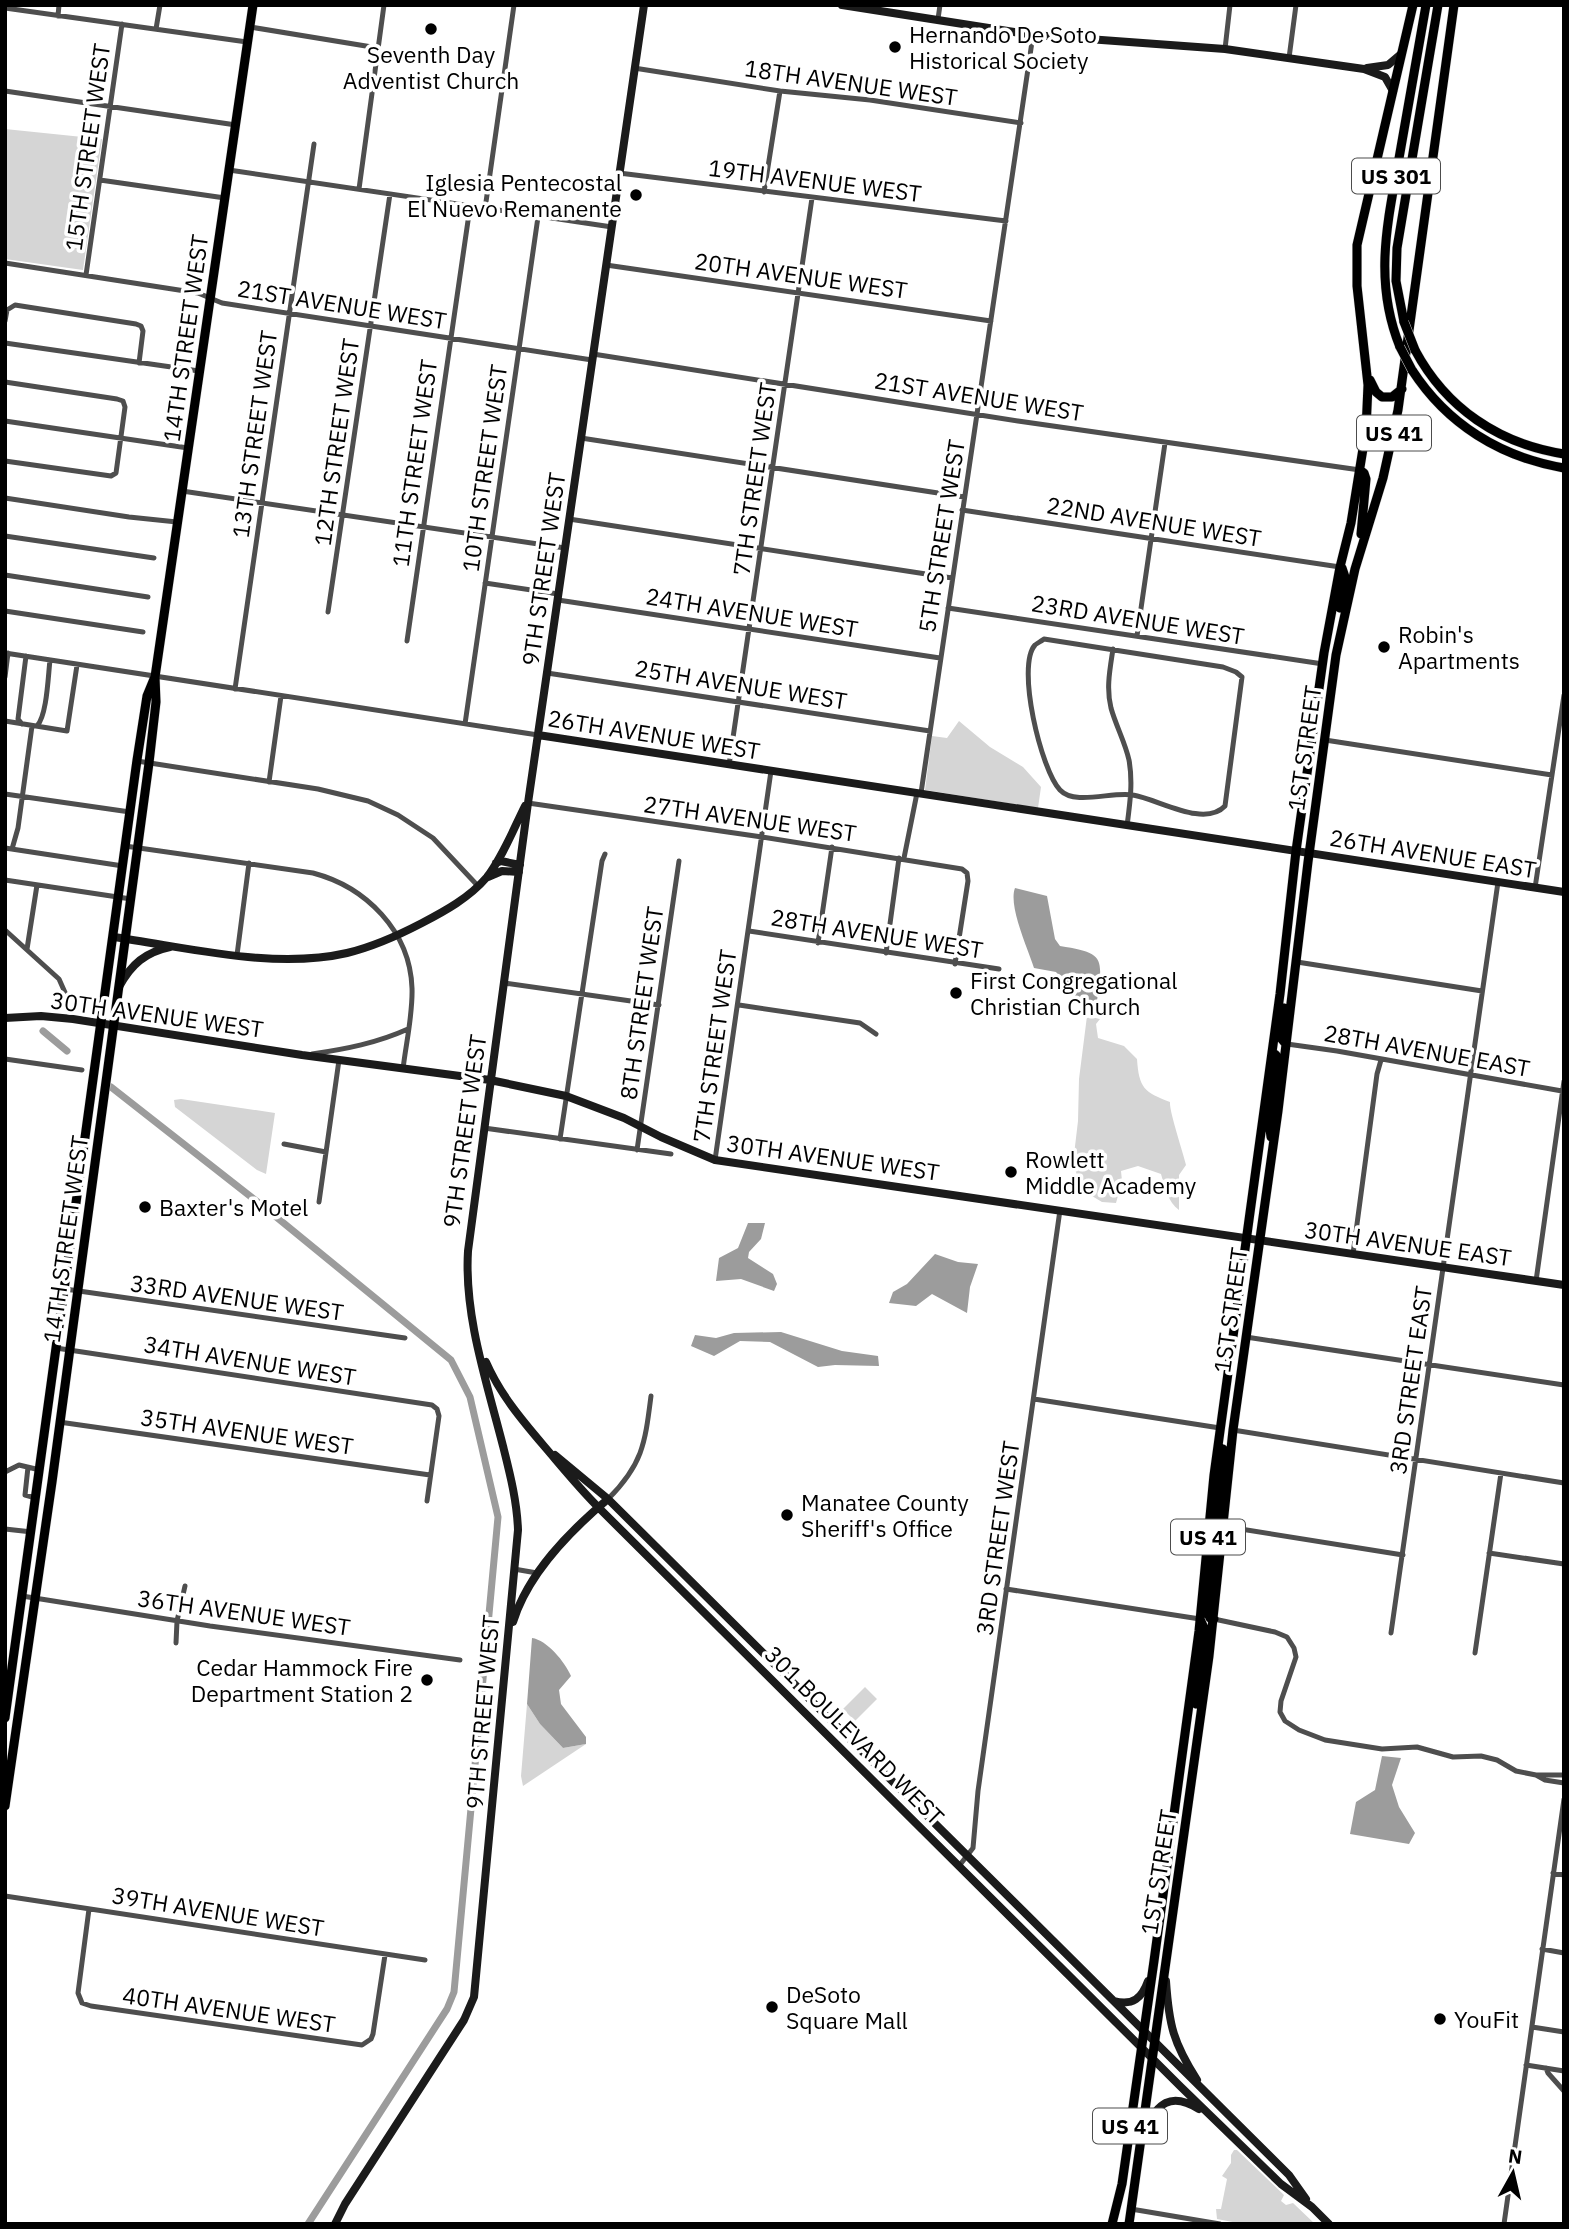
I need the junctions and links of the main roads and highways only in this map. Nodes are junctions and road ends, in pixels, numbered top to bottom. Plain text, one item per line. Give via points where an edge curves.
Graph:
1 (253, 5) edge
2 (643, 5) edge
3 (842, 5) edge
4 (1413, 5) edge
5 (1426, 5) edge
6 (1438, 5) edge
7 (1454, 5) edge
8 (1401, 54) junction
9 (1364, 69) junction
10 (1392, 90) junction
11 (1367, 376) junction
12 (1402, 389) junction
13 (1564, 454) edge
14 (1564, 468) edge
15 (1360, 470) junction
16 (1360, 549) junction
17 (1340, 567) junction
18 (155, 677) junction
19 (1331, 694) junction
20 (538, 736) junction
21 (529, 800) junction
22 (1296, 852) junction
23 (1309, 853) junction
24 (496, 863) junction
25 (519, 868) junction
26 (485, 879) junction
27 (1564, 892) edge
28 (113, 937) junction
29 (125, 939) junction
30 (174, 946) junction
31 (1284, 961) junction
32 (118, 989) junction
33 (5, 1017) edge
34 (101, 1023) junction
35 (113, 1025) junction
36 (1287, 1044) junction
37 (1272, 1052) junction
38 (490, 1080) junction
39 (1273, 1145) junction
40 (1246, 1239) junction
41 (1259, 1241) junction
42 (1564, 1285) edge
43 (478, 1339) junction
44 (1220, 1429) junction
45 (545, 1446) junction
46 (608, 1499) junction
47 (598, 1507) junction
48 (1222, 1526) junction
49 (1208, 1534) junction
50 (1200, 1619) junction
51 (1214, 1619) junction
52 (508, 1640) junction
53 (5, 1718) edge
54 (1199, 1723) junction
55 (6, 1793) edge
56 (5, 1806) edge
57 (1159, 1960) junction
58 (1113, 2000) junction
59 (1144, 2032) junction
60 (1154, 2042) junction
61 (1141, 2047) junction
62 (1152, 2058) junction
63 (1204, 2091) junction
64 (1211, 2116) junction
65 (1142, 2132) junction
66 (1312, 2207) junction
67 (335, 2224) edge
68 (1112, 2224) edge
69 (1129, 2224) edge
70 (1329, 2224) edge

1 - 18 main road, 14TH STREET WEST
2 - 20 main road, 9TH STREET WEST
3 - 9 main road via 1033,35 1225,49
4 - 8 main road, US 41
5 - 14 main road, US 301, bridge via 1384,248 1390,316 1412,370 1438,404 1473,434 1513,455
6 - 13 main road, US 301, bridge via 1396,248 1396,281 1404,321 1415,350 1437,384 1477,422 1517,443
7 - 12 main road, US 41
8 - 9 main road via 1388,65
8 - 10 main road, US 41
9 - 10 main road via 1385,77
10 - 11 main road, US 41 via 1356,257
11 - 12 main road via 1382,397 1395,396
11 - 15 main road, US 41
12 - 16 main road, US 41 via 1386,466
15 - 16 main road via 1366,478
15 - 17 main road, US 41
16 - 17 main road via 1352,562
16 - 19 main road, 1ST STREET / US 41
17 - 19 main road via 1345,577 1329,669
17 - 22 main road, 1ST STREET / US 41
18 - 28 main road, 14TH STREET WEST via 147,696
18 - 29 main road, 14TH STREET WEST via 156,702
19 - 23 main road, 1ST STREET / US 41
20 - 21 main road, 9TH STREET WEST
20 - 22 main road, 26TH AVENUE WEST
21 - 24 main road
21 - 25 main road, 9TH STREET WEST
22 - 23 main road, 26TH AVENUE EAST
22 - 31 main road, 1ST STREET / US 41
23 - 27 main road, 26TH AVENUE EAST
23 - 36 main road, 1ST STREET / US 41
24 - 25 main road
24 - 26 main road
25 - 26 main road
25 - 38 main road, 9TH STREET WEST
26 - 30 main road via 446,911 350,953 283,959
28 - 29 main road
28 - 34 main road, 14TH STREET WEST
29 - 30 main road
29 - 32 main road, 14TH STREET WEST
30 - 32 main road via 140,958
31 - 36 main road via 1288,979 1281,1038
31 - 37 main road, 1ST STREET / US 41
32 - 35 main road, 14TH STREET WEST
33 - 34 main road, 30TH AVENUE WEST
34 - 35 main road, 30TH AVENUE WEST
34 - 53 main road, 14TH STREET WEST
35 - 38 main road, 30TH AVENUE WEST
35 - 55 main road, 14TH STREET WEST
36 - 39 main road, 1ST STREET / US 41
37 - 39 main road via 1278,1060 1269,1122
37 - 40 main road, 1ST STREET / US 41
38 - 40 main road, 30TH AVENUE WEST via 598,1107 715,1160
38 - 43 main road, 9TH STREET WEST via 467,1265
39 - 41 main road, 1ST STREET / US 41
40 - 41 main road, 30TH AVENUE EAST
40 - 44 main road, 1ST STREET / US 41
41 - 42 main road, 30TH AVENUE EAST
41 - 48 main road, 1ST STREET / US 41
43 - 45 main road, 301 BOULEVARD WEST via 503,1394
43 - 52 main road, 9TH STREET WEST via 515,1493 517,1530
44 - 48 main road via 1223,1450 1216,1519
44 - 49 main road, 1ST STREET / US 41
45 - 46 main road, 301 BOULEVARD WEST
45 - 47 main road, 301 BOULEVARD WEST
46 - 47 main road
46 - 58 main road, 301 BOULEVARD WEST
47 - 52 main road via 537,1573 520,1603
47 - 61 main road, 301 BOULEVARD WEST
48 - 51 main road, 1ST STREET / US 41
49 - 50 main road, 1ST STREET / US 41
49 - 51 main road via 1213,1557 1208,1613
50 - 54 main road via 1205,1630 1196,1702
50 - 57 main road, 1ST STREET / US 41
51 - 54 main road, 1ST STREET / US 41
52 - 67 main road, 9TH STREET WEST via 474,1997
54 - 57 main road, 1ST STREET / US 41
55 - 56 main road, 14TH STREET WEST
57 - 58 main road via 1140,1997 1128,2003
57 - 59 main road, 1ST STREET / US 41
57 - 60 main road, 1ST STREET / US 41
57 - 63 main road via 1174,2039
58 - 59 main road, 301 BOULEVARD WEST
59 - 60 main road, 301 BOULEVARD WEST
59 - 61 main road, 1ST STREET / US 41
60 - 62 main road, 1ST STREET / US 41
60 - 63 main road, 301 BOULEVARD WEST
61 - 62 main road, 301 BOULEVARD WEST
61 - 68 main road, US 41
62 - 64 main road, 301 BOULEVARD WEST
62 - 65 main road, US 41
63 - 66 main road via 1289,2175
64 - 65 main road via 1176,2100 1156,2109
64 - 66 main road, 301 BOULEVARD WEST via 1281,2185
65 - 69 main road, US 41
66 - 70 main road

